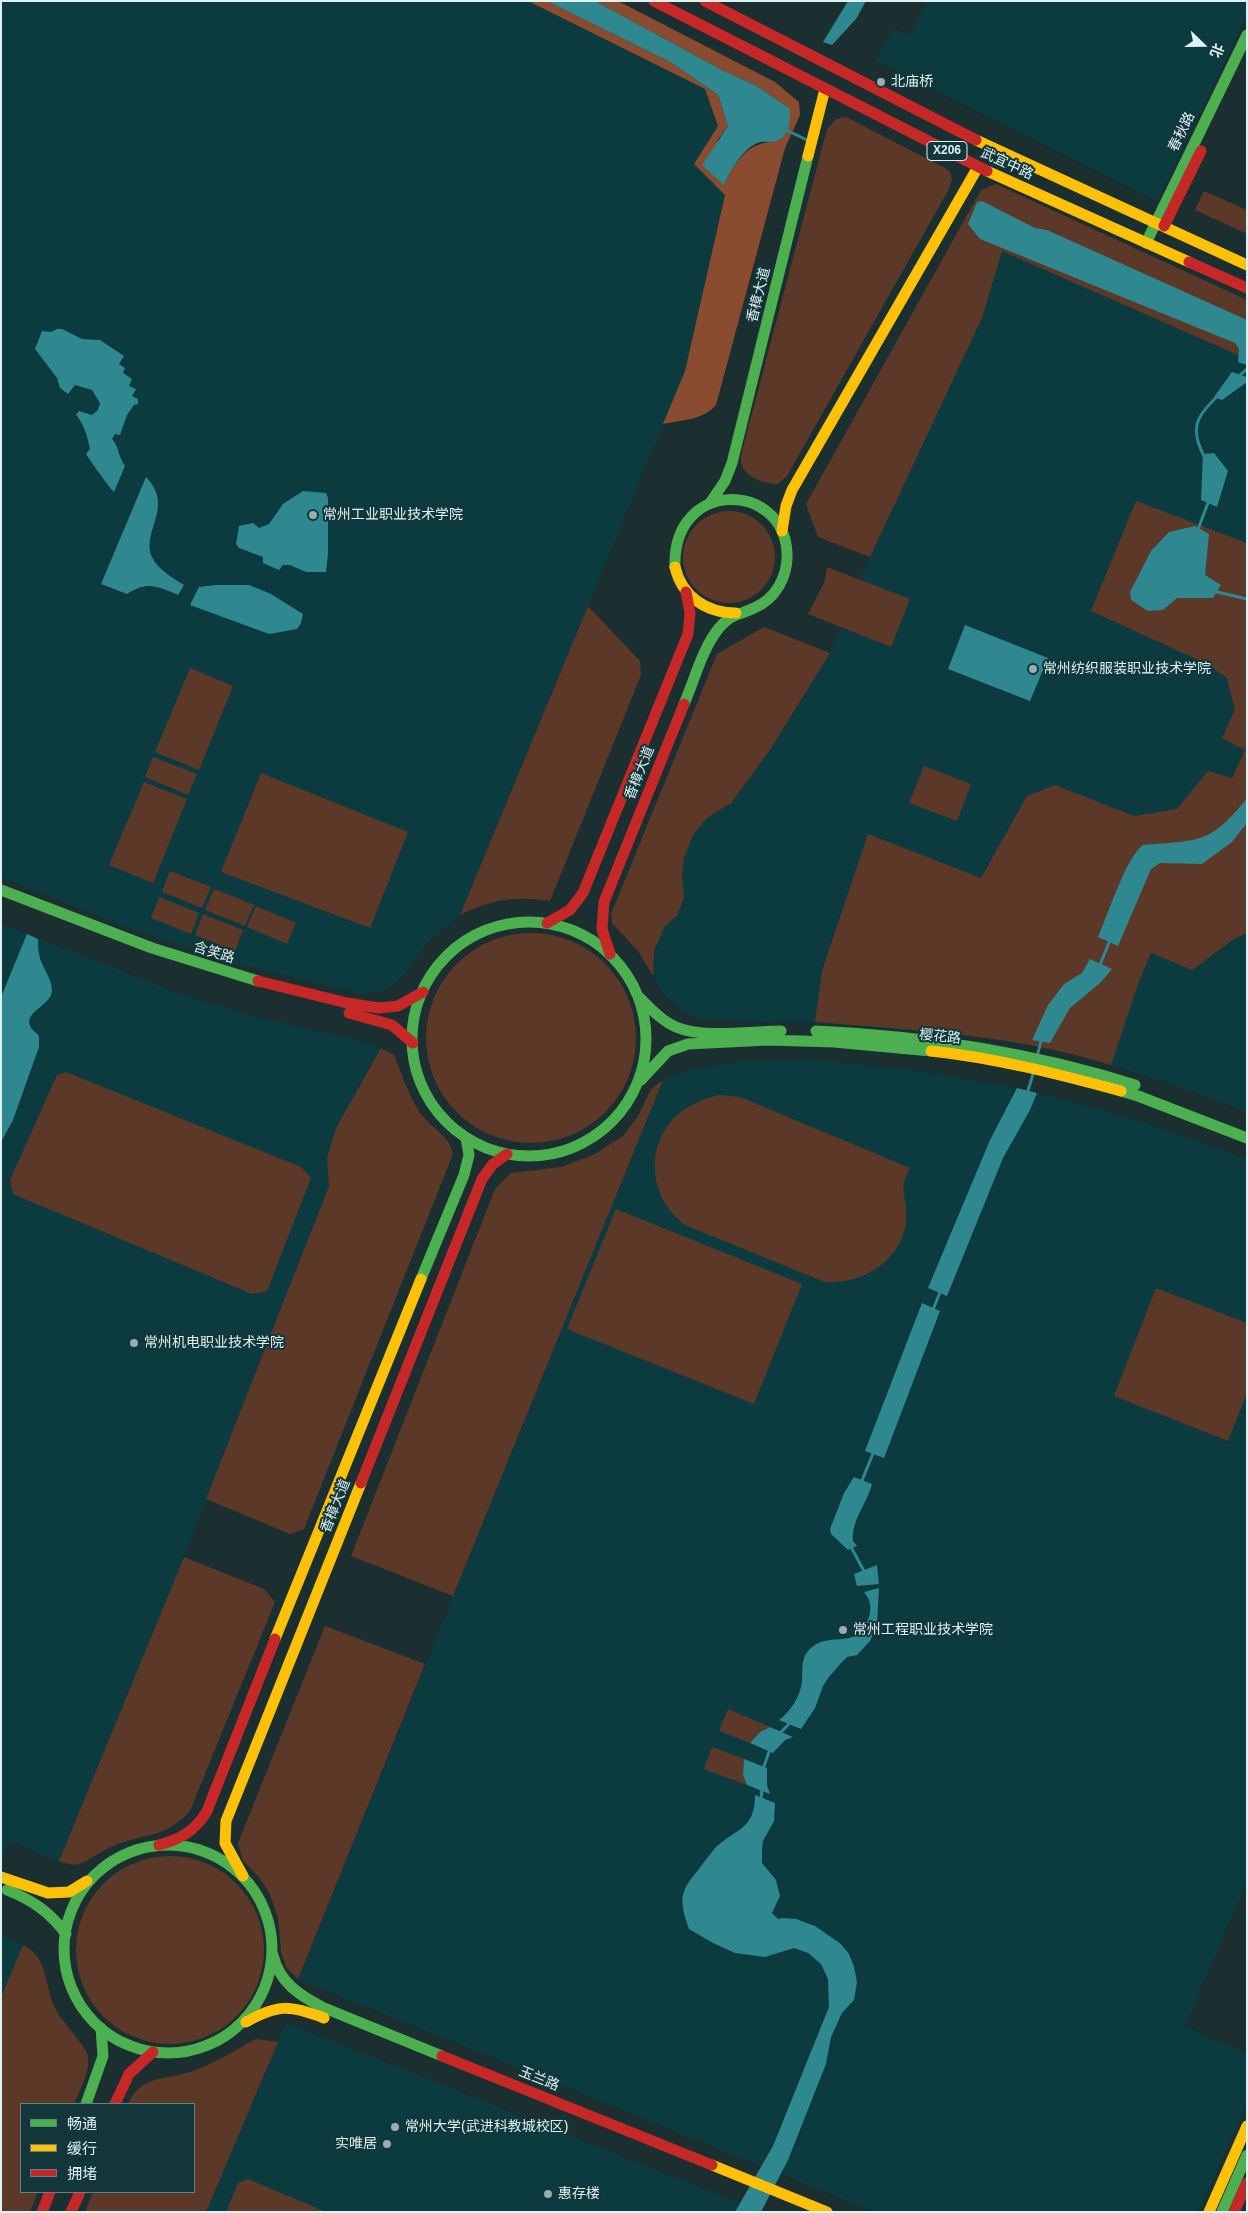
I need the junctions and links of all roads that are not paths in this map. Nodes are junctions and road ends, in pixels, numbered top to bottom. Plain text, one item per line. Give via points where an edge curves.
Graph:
1 (654, 1) edge
2 (704, 1) edge
3 (1247, 35) edge
4 (1247, 55) edge
5 (826, 90) junction
6 (978, 167) junction
7 (1160, 224) junction
8 (1146, 243) junction
9 (1247, 265) edge
10 (1247, 288) edge
11 (710, 503) junction
12 (782, 531) junction
13 (686, 592) junction
14 (736, 613) junction
15 (1, 890) edge
16 (1, 900) edge
17 (547, 923) junction
18 (610, 955) junction
19 (423, 992) junction
20 (637, 995) junction
21 (413, 1043) junction
22 (1023, 1060) junction
23 (1045, 1065) junction
24 (635, 1088) junction
25 (1247, 1127) edge
26 (466, 1138) junction
27 (1247, 1138) edge
28 (507, 1154) junction
29 (159, 1845) junction
30 (243, 1876) junction
31 (1, 1877) edge
32 (92, 1878) junction
33 (1, 1888) edge
34 (66, 1934) junction
35 (272, 1941) junction
36 (101, 2028) junction
37 (236, 2028) junction
38 (153, 2052) junction
39 (86, 2103) edge
40 (115, 2103) edge
41 (1247, 2126) edge
42 (1247, 2155) edge
43 (744, 2183) junction
44 (1247, 2183) edge
45 (50, 2193) edge
46 (80, 2193) edge
47 (774, 2195) junction
48 (1247, 2207) edge
49 (42, 2212) edge
50 (72, 2212) edge
51 (805, 2212) edge
52 (827, 2212) edge
53 (1209, 2212) edge
54 (1222, 2212) edge
55 (1234, 2212) edge
56 (1245, 2212) edge

1 - 5 street, 武宜中路 / X206
2 - 7 street, 武宜中路 / X206 via 988,146
3 - 7 street, 春秋路
4 - 7 street, 春秋路
5 - 6 street, 武宜中路 / X206
5 - 11 street, 香樟大道 via 732,463
6 - 8 street, 武宜中路 / X206
6 - 12 street via 792,490
7 - 8 street, 春秋路
7 - 9 street, 武宜中路 / X206
8 - 10 street, 武宜中路 / X206
11 - 12 street via 719,499 739,499 757,505 772,516
11 - 13 street via 686,519 676,537 673,556 676,575
12 - 14 street via 788,548 787,567 780,584 761,604
13 - 14 street via 701,605 718,612
13 - 17 street, 香樟大道 via 690,613 688,634 583,893 570,910
14 - 18 street, 香樟大道 via 711,639 604,902 602,930
15 - 19 street, 含笑路 via 110,934 263,984 369,1007 391,1008
16 - 21 street, 含笑路 via 201,976 389,1023
17 - 18 street via 580,933
17 - 19 street via 533,921 501,925 480,932 446,957
18 - 20 street via 619,962
19 - 21 street via 415,1014
20 - 22 street, 樱花路 via 663,1019 678,1028 694,1031 834,1032 914,1038
20 - 24 street via 643,1009 646,1034 645,1057
21 - 26 street via 424,1090 444,1119
22 - 23 street, 樱花路
22 - 24 street, 樱花路 via 834,1042 768,1040 688,1044 668,1051
23 - 25 street, 樱花路 via 1132,1084
23 - 27 street, 樱花路
24 - 28 street via 613,1120 579,1145 535,1156
26 - 28 street
26 - 29 street, 香樟大道 via 469,1155 464,1175 312,1545 207,1812 199,1826 184,1838
28 - 30 street, 香樟大道 via 493,1164 482,1179 226,1821 225,1843
29 - 30 street via 205,1851
29 - 32 street, 香樟大道 via 127,1854
30 - 35 street via 258,1895
31 - 32 street via 48,1893 69,1892
32 - 34 street via 75,1904
33 - 34 street via 37,1902 54,1917
34 - 36 street via 65,1962 73,1990 87,2014
35 - 37 street via 266,1986
35 - 43 street, 玉兰路 via 274,1964 299,1996
36 - 38 street via 122,2043
36 - 39 street via 103,2056
37 - 38 street via 215,2042 190,2051
37 - 43 street, 玉兰路 via 272,2008 293,2006
38 - 40 street via 135,2064
41 - 53 street
42 - 54 street
43 - 47 street, 玉兰路
44 - 55 street
45 - 49 street
46 - 50 street
47 - 51 street, 玉兰路
47 - 52 street, 玉兰路
48 - 56 street

